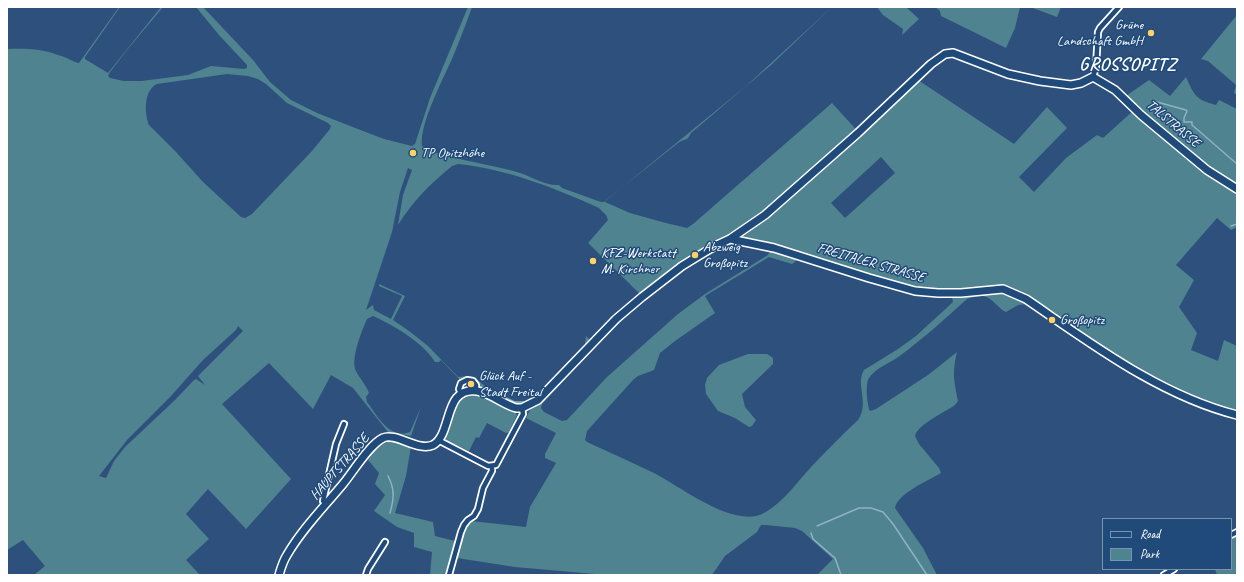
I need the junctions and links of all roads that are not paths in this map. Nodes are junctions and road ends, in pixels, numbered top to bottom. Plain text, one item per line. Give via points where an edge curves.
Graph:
1 (1119, 7) edge
2 (1093, 77) junction
3 (1237, 188) edge
4 (730, 239) junction
5 (476, 391) junction
6 (461, 394) junction
7 (522, 408) junction
8 (1237, 415) edge
9 (344, 424) dead end
10 (438, 440) junction
11 (492, 466) junction
12 (327, 502) junction
13 (385, 542) dead end
14 (279, 575) edge
15 (366, 575) edge
16 (449, 575) edge

1 - 2 street via 1098,32
2 - 3 street, TALSTRASSE via 1115,90 1207,170
2 - 4 street via 1081,83 1062,84 1008,74 953,53 944,54 777,206
4 - 7 street via 682,266 642,297 538,400
4 - 8 street, FREITALER STRASSE via 774,248 915,291 961,293 1003,289 1026,299 1153,382 1220,411
5 - 6 street
5 - 6 street via 473,380 468,380 461,383
5 - 7 street via 510,406
6 - 10 street via 456,398
7 - 11 street via 523,414 498,462
9 - 12 street via 336,444 323,501
10 - 11 street via 472,459
10 - 12 street, HAUPTSTRASSE via 431,446 426,446 389,437 382,438
11 - 16 street via 478,509 461,532
12 - 14 street, HAUPTSTRASSE via 287,554
13 - 15 street

